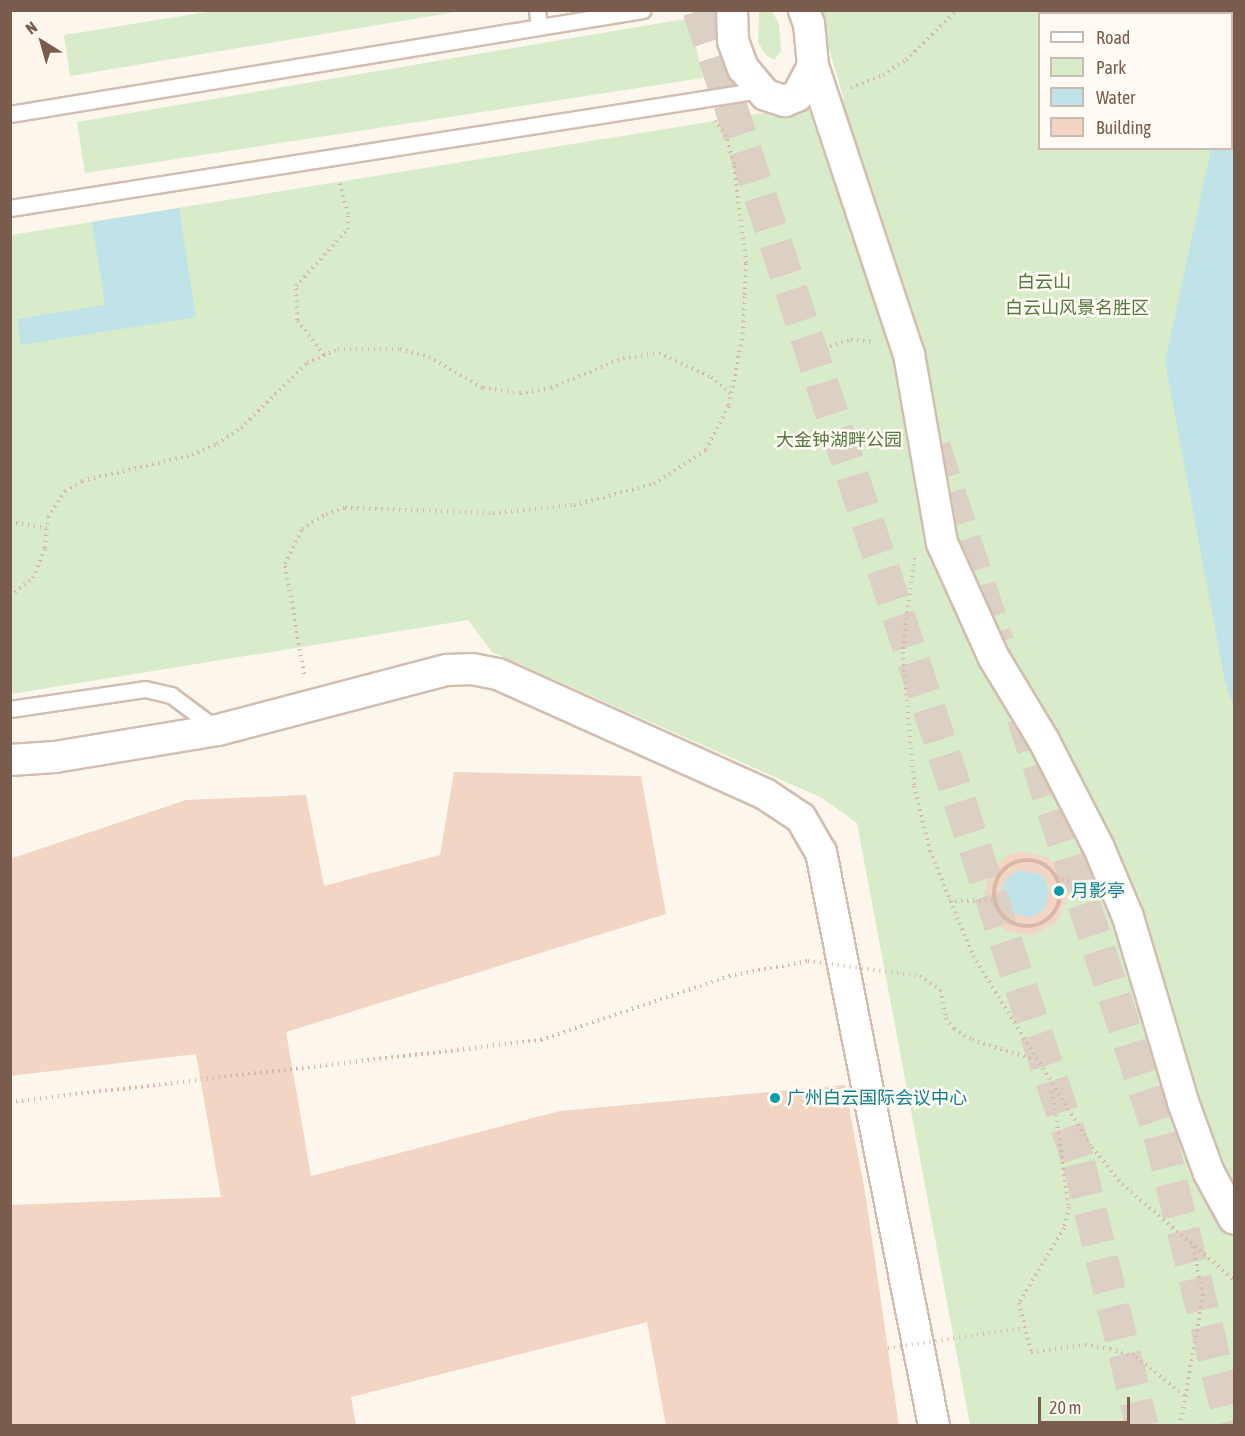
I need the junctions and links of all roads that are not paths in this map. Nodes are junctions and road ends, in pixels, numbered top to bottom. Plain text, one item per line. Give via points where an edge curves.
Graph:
1 (537, 10) edge
2 (643, 10) edge
3 (732, 10) edge
4 (804, 10) edge
5 (539, 27) junction
6 (813, 66) junction
7 (760, 90) junction
8 (10, 114) edge
9 (10, 208) edge
10 (10, 709) edge
11 (218, 730) junction
12 (10, 760) edge
13 (1234, 1219) edge
14 (933, 1425) edge

1 - 5 lane
2 - 5 lane
3 - 7 street via 737,54
4 - 6 street via 811,32
5 - 8 lane
6 - 7 street via 797,96 786,101 773,100
6 - 13 street via 909,354 942,543 993,658 1044,741 1100,848 1128,917 1183,1102 1209,1173
7 - 9 lane
10 - 11 lane via 145,689 171,695
11 - 12 street via 55,757
11 - 14 street via 447,670 472,669 498,674 765,794 801,818 821,852

